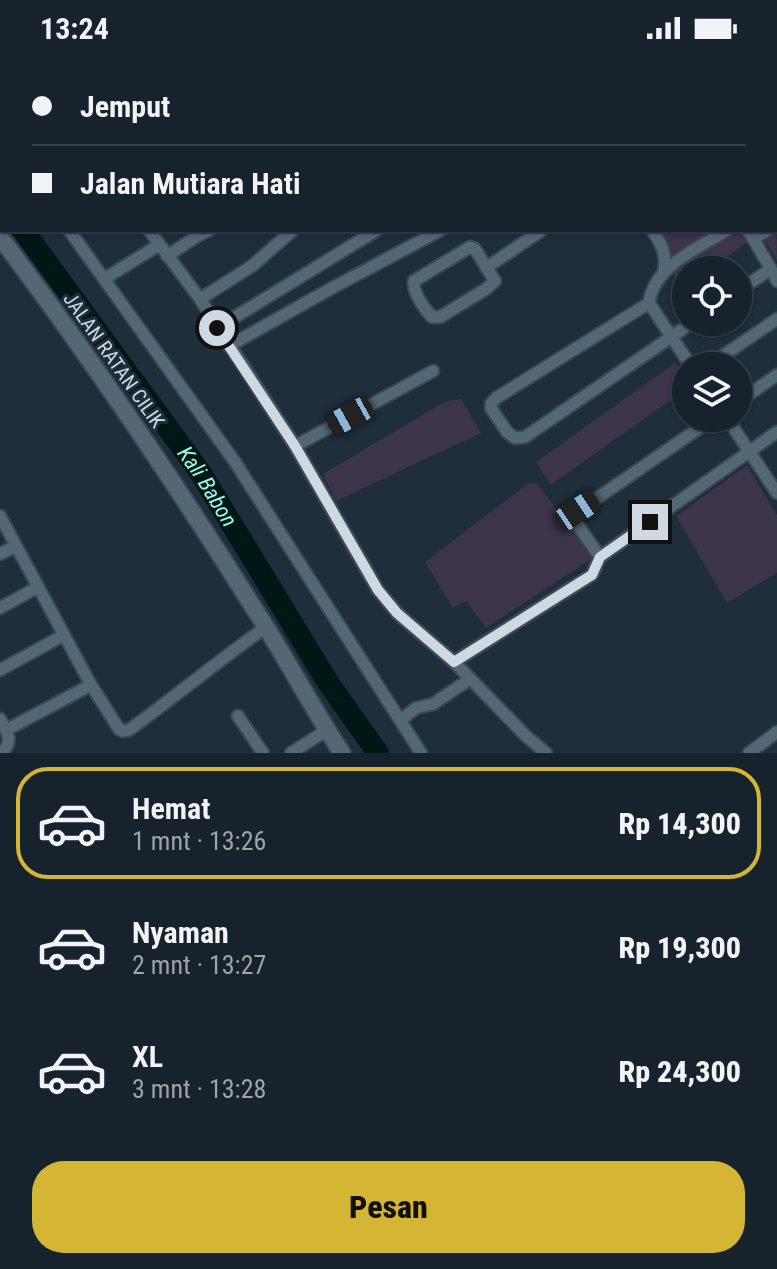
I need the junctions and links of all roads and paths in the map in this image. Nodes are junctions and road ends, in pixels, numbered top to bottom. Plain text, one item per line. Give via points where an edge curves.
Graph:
1 (70, 232) edge
2 (152, 232) edge
3 (206, 232) edge
4 (291, 232) edge
5 (374, 232) edge
6 (437, 232) edge
7 (539, 232) edge
8 (653, 232) edge
9 (724, 232) edge
10 (751, 234) edge
11 (0, 237) edge
12 (159, 245) junction
13 (167, 256) junction
14 (486, 268) junction
15 (664, 270) junction
16 (774, 275) edge
17 (104, 279) junction
18 (752, 285) edge
19 (200, 299) junction
20 (649, 303) junction
21 (777, 319) edge
22 (217, 328) junction
23 (672, 336) junction
24 (229, 346) junction
25 (682, 352) edge
26 (729, 352) edge
27 (433, 371) dead end
28 (777, 375) edge
29 (752, 392) edge
30 (694, 432) edge
31 (737, 432) edge
32 (777, 432) edge
33 (295, 446) junction
34 (750, 451) junction
35 (777, 493) edge
36 (0, 516) edge
37 (16, 546) junction
38 (0, 554) edge
39 (600, 557) junction
40 (38, 587) junction
41 (0, 608) edge
42 (266, 627) junction
43 (64, 635) junction
44 (454, 662) junction
45 (0, 670) edge
46 (470, 679) junction
47 (91, 685) junction
48 (238, 716) dead end
49 (0, 719) edge
50 (401, 720) junction
51 (6, 730) junction
52 (327, 730) junction
53 (777, 732) edge
54 (2, 753) edge
55 (263, 753) edge
56 (291, 753) edge
57 (342, 753) edge
58 (421, 753) edge
59 (546, 753) edge
60 (749, 753) edge

1 - 17 street
2 - 12 street
3 - 13 street
4 - 19 street via 252,266
5 - 22 street
6 - 24 street
7 - 14 street
8 - 15 street via 664,250
9 - 15 street
10 - 16 street
11 - 42 street, JALAN RATAN CILIK via 131,418
12 - 13 street
12 - 17 street
13 - 19 street
14 - 14 street via 470,247 416,279 414,286 430,315 440,317 493,284
15 - 20 street
16 - 18 street
17 - 50 street via 235,462
19 - 22 street
20 - 23 street
20 - 23 street via 496,398 491,408 507,432 525,437
21 - 26 street
22 - 24 street
23 - 25 street
24 - 33 street
27 - 33 street
28 - 29 street
30 - 39 street via 574,514
31 - 34 street
32 - 34 street
33 - 44 street via 378,590
34 - 35 street
34 - 39 street
36 - 37 street
37 - 38 street
37 - 40 street
39 - 44 street via 592,575
40 - 41 street
40 - 43 street
42 - 47 street via 126,731 119,729
42 - 52 street, JALAN RATAN CILIK
43 - 45 street
43 - 47 street
44 - 46 street
46 - 50 street
46 - 59 street
47 - 51 street
48 - 55 street
49 - 51 street
50 - 58 street
51 - 54 street via 9,745
52 - 56 street
52 - 57 street, JALAN RATAN CILIK
53 - 60 street

